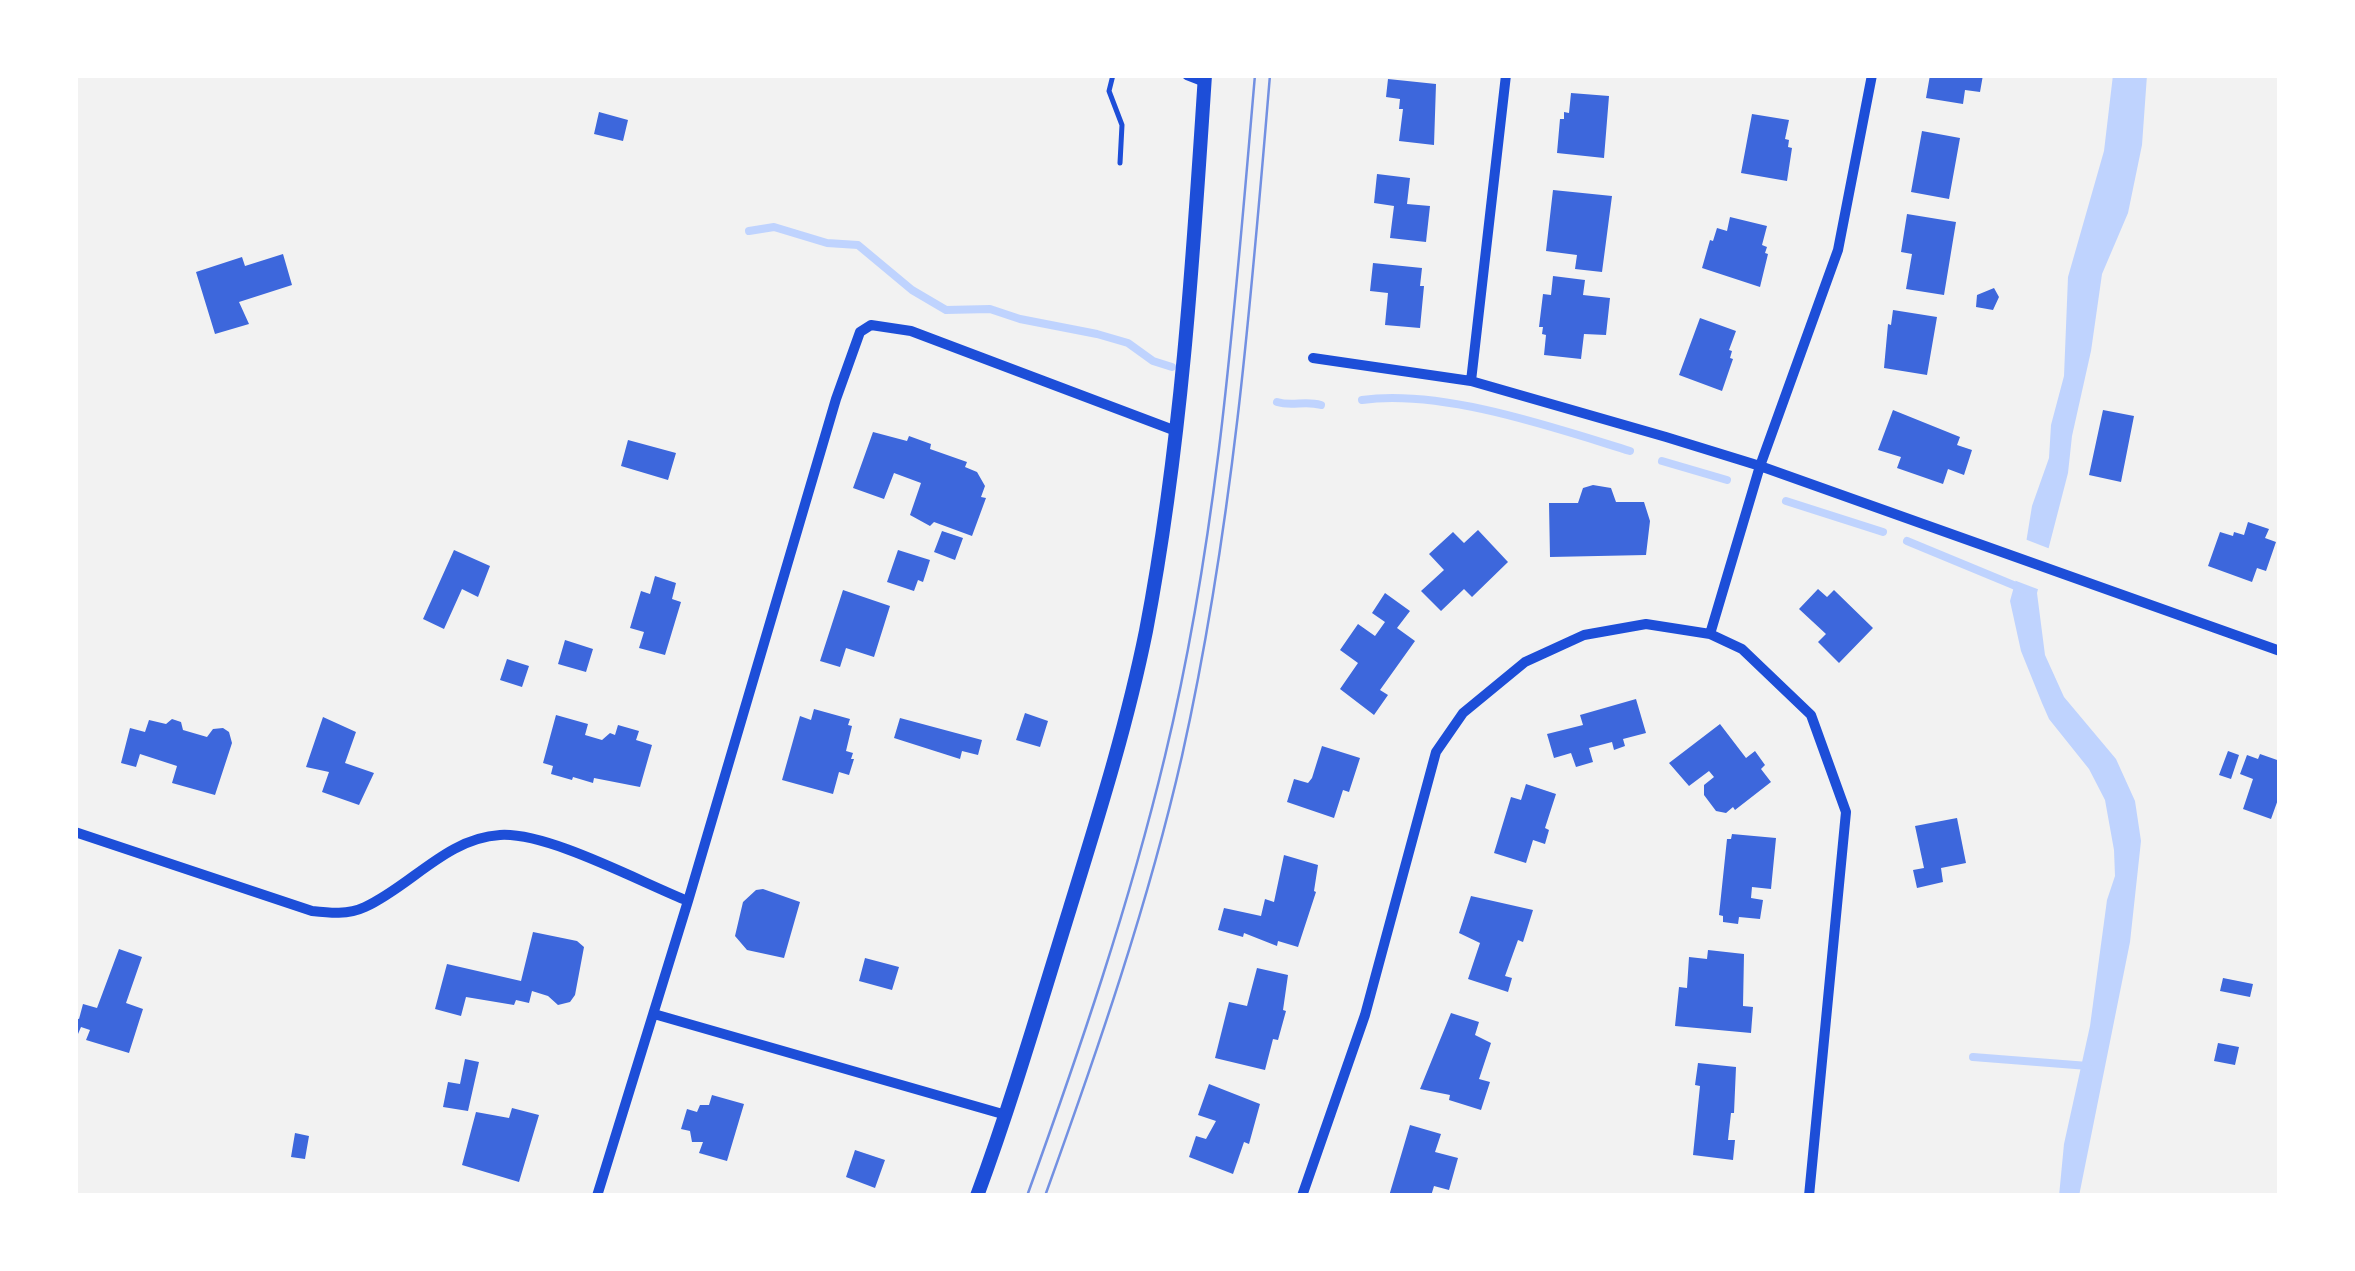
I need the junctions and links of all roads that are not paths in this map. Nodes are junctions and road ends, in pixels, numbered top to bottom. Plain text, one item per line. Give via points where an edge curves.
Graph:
1 (1188, 75) edge
2 (1506, 75) edge
3 (1872, 75) edge
4 (1205, 78) edge
5 (1312, 358) dead end
6 (1471, 381) junction
7 (1176, 431) junction
8 (1760, 466) junction
9 (1710, 634) junction
10 (2280, 651) edge
11 (75, 832) edge
12 (688, 901) junction
13 (654, 1014) junction
14 (1006, 1116) junction
15 (598, 1196) edge
16 (977, 1196) edge
17 (1302, 1196) edge
18 (1809, 1196) edge

1 - 4 street
2 - 6 street
3 - 8 street via 1838,250
4 - 7 street
5 - 6 street
6 - 8 street
7 - 12 street via 911,331 863,328 836,398
7 - 14 street via 1128,708
8 - 9 street
8 - 10 street
9 - 17 street via 1646,624 1584,635 1525,662 1463,713 1436,752 1365,1014
9 - 18 street via 1742,649 1811,715 1846,812
11 - 12 street via 312,911 342,914 365,907 467,843 499,835 536,837
12 - 13 street
13 - 14 street
13 - 15 street
14 - 16 street

